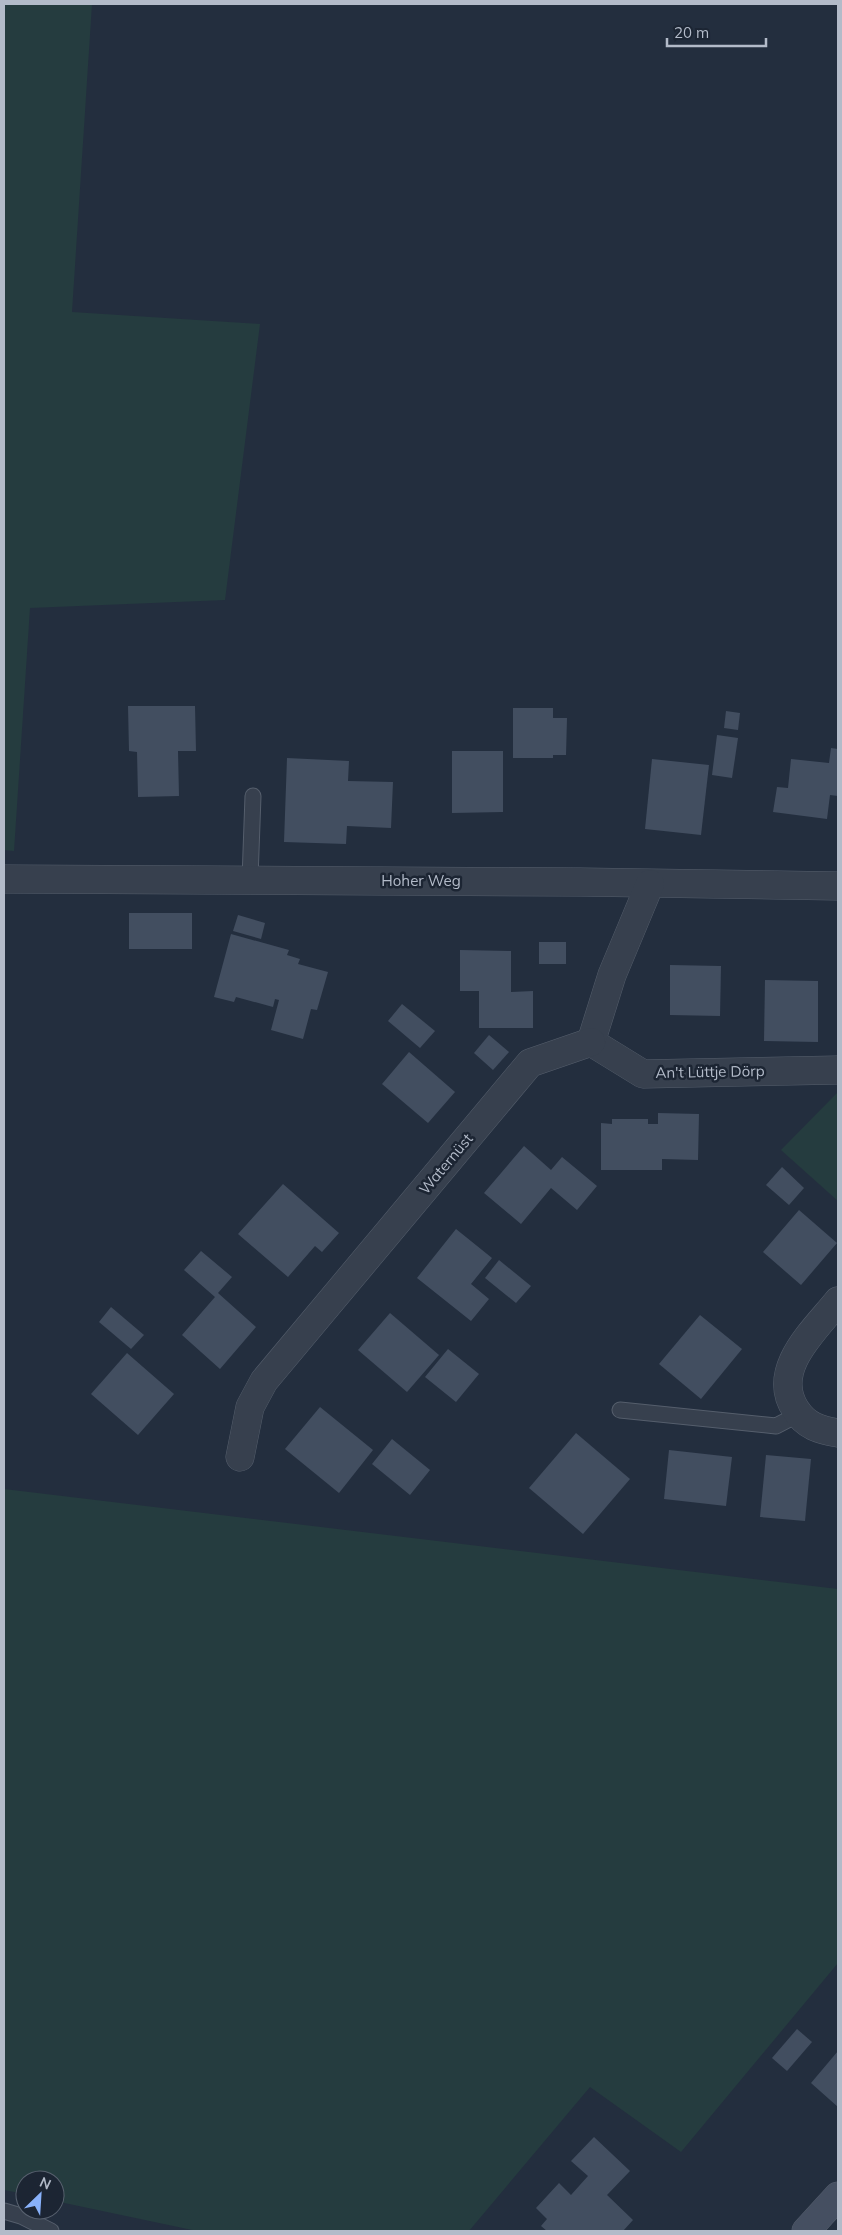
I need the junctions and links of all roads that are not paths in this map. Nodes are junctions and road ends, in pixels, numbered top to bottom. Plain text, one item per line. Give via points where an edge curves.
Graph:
1 (253, 796) dead end
2 (4, 879) edge
3 (250, 879) junction
4 (650, 884) junction
5 (838, 886) edge
6 (591, 1042) junction
7 (838, 1070) edge
8 (838, 1301) edge
9 (620, 1410) dead end
10 (799, 1414) junction
11 (838, 1433) edge
12 (240, 1457) dead end
13 (838, 2196) edge
14 (4, 2211) edge
15 (50, 2231) edge
16 (806, 2231) edge

1 - 3 lane
2 - 3 street, Hoher Weg
3 - 4 street, Hoher Weg
4 - 5 street, Hoher Weg
4 - 6 street via 612,975
6 - 7 street, An't Lüttje Dörp via 643,1074
6 - 12 street, Waternüst via 530,1063 264,1381 250,1407
8 - 10 street via 798,1351 786,1380 791,1402
9 - 10 lane via 776,1426
10 - 11 street via 809,1425
13 - 16 street
14 - 15 lane

